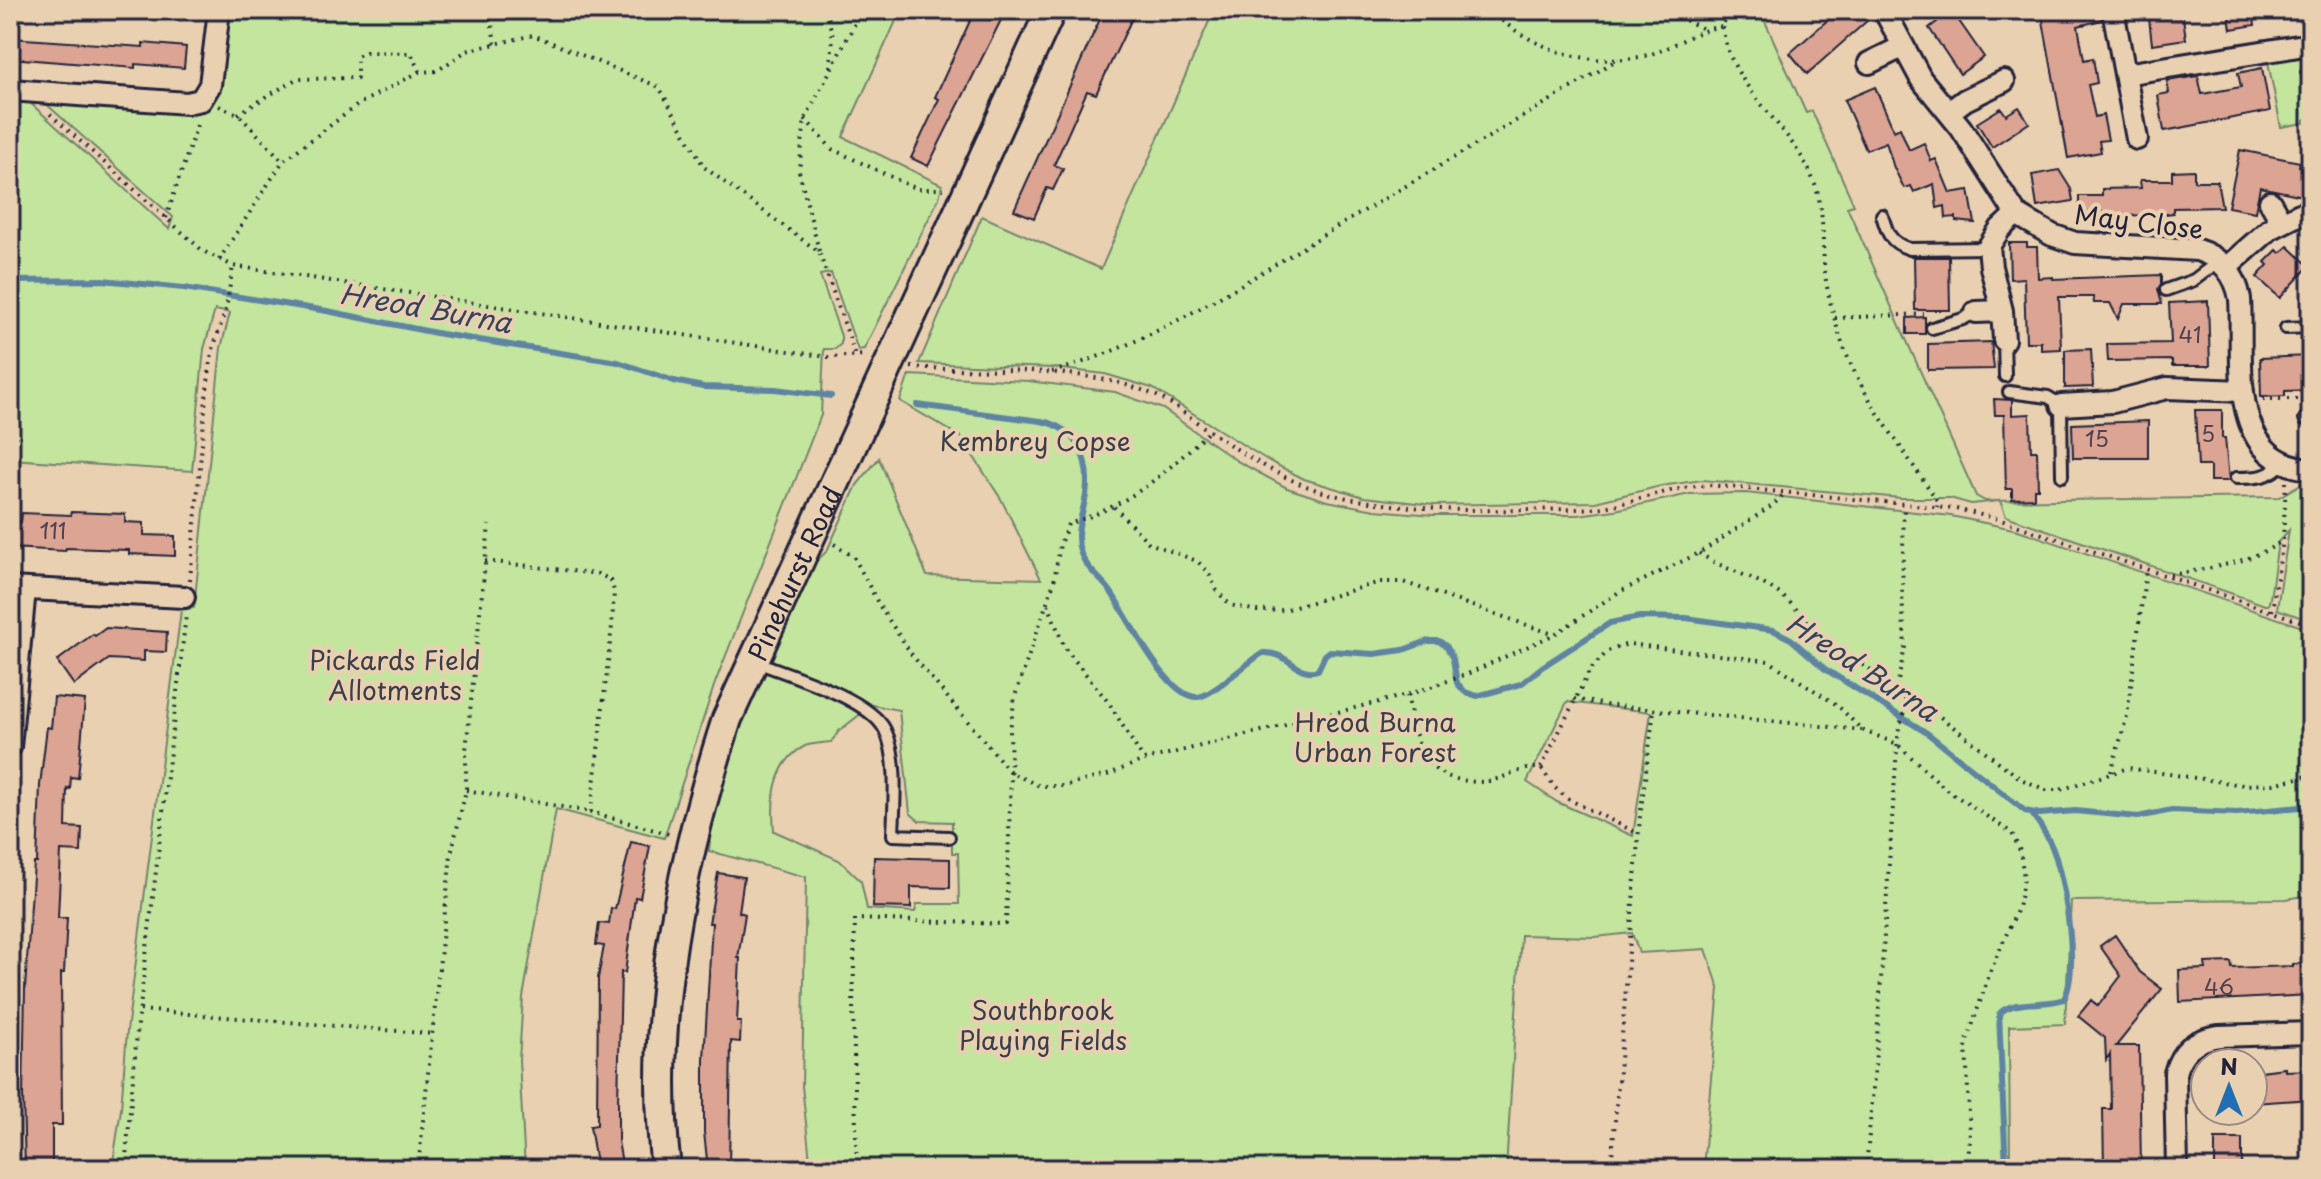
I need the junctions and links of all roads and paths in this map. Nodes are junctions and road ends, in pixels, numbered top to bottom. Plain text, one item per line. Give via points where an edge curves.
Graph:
1 (219, 10) edge
2 (490, 10) edge
3 (826, 10) edge
4 (862, 10) edge
5 (1051, 10) edge
6 (1490, 10) edge
7 (1664, 10) edge
8 (1727, 10) edge
9 (2113, 10) edge
10 (1891, 13) edge
11 (1723, 27) junction
12 (1706, 30) junction
13 (495, 44) junction
14 (2311, 44) edge
15 (1902, 47) junction
16 (1618, 59) junction
17 (1869, 63) dead end
18 (419, 72) junction
19 (830, 73) junction
20 (2125, 74) junction
21 (2004, 81) dead end
22 (10, 90) edge
23 (37, 92) junction
24 (201, 100) junction
25 (1949, 112) junction
26 (805, 119) junction
27 (2137, 139) dead end
28 (283, 161) junction
29 (967, 189) junction
30 (2270, 202) dead end
31 (2016, 214) junction
32 (1882, 215) dead end
33 (2298, 216) edge
34 (166, 218) junction
35 (1989, 248) junction
36 (819, 252) junction
37 (219, 260) junction
38 (2223, 264) junction
39 (233, 266) junction
40 (2166, 290) dead end
41 (2002, 311) junction
42 (1976, 312) joint
43 (1931, 314) dead end
44 (1835, 318) junction
45 (2311, 327) edge
46 (1932, 328) dead end
47 (2286, 328) dead end
48 (2004, 340) joint
49 (856, 357) junction
50 (891, 360) junction
51 (1049, 373) junction
52 (2005, 376) dead end
53 (2009, 392) dead end
54 (2243, 395) junction
55 (2061, 405) junction
56 (2308, 419) edge
57 (1209, 431) junction
58 (2295, 465) edge
59 (2062, 476) dead end
60 (2236, 478) dead end
61 (1786, 492) junction
62 (1904, 505) junction
63 (1114, 507) junction
64 (1937, 507) junction
65 (489, 525) dead end
66 (812, 530) junction
67 (2283, 540) junction
68 (1699, 553) junction
69 (485, 561) junction
70 (2147, 569) junction
71 (2167, 576) junction
72 (18, 589) edge
73 (184, 597) junction
74 (1047, 602) junction
75 (2272, 611) junction
76 (2311, 625) edge
77 (1555, 634) junction
78 (753, 660) junction
79 (1897, 686) junction
80 (1407, 695) junction
81 (1574, 699) junction
82 (1905, 699) junction
83 (1654, 710) junction
84 (1862, 730) junction
85 (1897, 744) junction
86 (10, 747) edge
87 (1144, 760) junction
88 (1541, 768) junction
89 (2111, 772) junction
90 (1011, 773) junction
91 (2311, 775) edge
92 (466, 790) junction
93 (591, 812) junction
94 (1639, 834) junction
95 (949, 837) dead end
96 (691, 840) junction
97 (140, 1010) junction
98 (2311, 1033) edge
99 (434, 1034) junction
100 (125, 1169) edge
101 (418, 1169) edge
102 (666, 1169) edge
103 (857, 1169) edge
104 (1611, 1169) edge
105 (1866, 1169) edge
106 (1967, 1169) edge
107 (2177, 1169) edge

1 - 24 street via 210,85
2 - 13 path
3 - 19 path via 833,37
4 - 19 path
5 - 29 street, Pinehurst Road
6 - 16 path via 1520,35 1549,48
7 - 12 path
8 - 11 path
9 - 20 street
10 - 15 street, May Close
11 - 12 path
11 - 44 path via 1734,66 1797,148 1818,192
12 - 16 path via 1658,52
13 - 18 path via 466,51 437,71
13 - 36 path via 533,35 659,87 704,167
14 - 20 street
15 - 17 street
15 - 25 street, May Close via 1925,86
16 - 51 path via 1240,284 1135,341
18 - 28 path via 359,104
18 - 28 path via 411,53 366,52 357,56 357,78 296,79 238,114
19 - 26 path
20 - 27 street
21 - 25 street
22 - 23 street
23 - 24 street
23 - 34 path via 44,109
24 - 34 path
25 - 31 street, May Close
26 - 29 path via 832,149 917,189
26 - 36 path via 799,171
28 - 37 path
29 - 50 street, Pinehurst Road
30 - 33 street
31 - 35 street via 1995,233
31 - 38 street, May Close via 2069,242 2188,249
32 - 35 lane via 1890,239 1900,246
33 - 38 street
34 - 37 path
35 - 41 street
36 - 49 path
37 - 39 path
38 - 40 lane
38 - 54 street, May Close via 2240,299
39 - 49 path via 828,357
39 - 73 path via 212,352 190,582
41 - 42 street
41 - 48 street
42 - 46 lane
43 - 44 path
44 - 64 path via 1858,379
45 - 47 lane
48 - 52 lane
49 - 50 path via 876,353
50 - 51 path via 904,367
50 - 66 street, Pinehurst Road
51 - 57 path via 1105,379 1141,390
53 - 55 lane via 2048,397
54 - 55 street via 2167,388 2113,402
54 - 56 path via 2304,399
54 - 58 street, May Close via 2257,440
55 - 59 lane
57 - 61 path via 1309,487 1410,509 1586,509 1709,485
57 - 63 path via 1133,497
58 - 60 lane via 2262,478
58 - 67 path via 2286,481
61 - 62 path
61 - 68 path
62 - 64 path
62 - 79 path via 1905,647
63 - 74 path via 1068,524
63 - 77 path via 1149,543 1197,561 1230,605 1285,610 1380,582 1403,582
64 - 70 path via 1998,519
65 - 69 path
66 - 78 street, Pinehurst Road
66 - 90 path via 854,557 912,655
67 - 71 path via 2236,563
67 - 75 path
68 - 77 path via 1619,592
68 - 79 path via 1783,596 1849,658
69 - 92 path
69 - 93 path via 611,580 612,626
70 - 71 path
70 - 89 path via 2127,716
71 - 75 path
72 - 73 street
72 - 86 street
73 - 97 path via 183,649
74 - 87 path via 1064,647 1109,703
74 - 90 path via 1015,696
75 - 76 path
77 - 80 path
78 - 95 lane via 850,699 874,716 885,730 894,768 893,835
78 - 96 street, Pinehurst Road via 727,719
79 - 82 path
80 - 87 path
80 - 88 path via 1428,765 1445,777 1492,781 1529,767
81 - 83 path
81 - 84 path via 1608,651 1628,644 1769,661 1837,705
81 - 88 path
82 - 85 path
82 - 89 path via 1935,713 2021,779 2046,790
83 - 84 path
83 - 94 path
84 - 85 path
85 - 105 path
85 - 106 path via 1947,790 2012,833 2020,851 2024,878 2018,908 1966,1044
87 - 90 path via 1064,786 1040,786
88 - 94 path via 1568,799
89 - 91 path via 2154,770 2243,785
90 - 103 path via 1006,924 855,919
92 - 93 path
92 - 99 path via 451,854
93 - 96 path
94 - 104 path
96 - 102 street, Pinehurst Road via 678,899 664,1027
97 - 99 path
97 - 100 path
98 - 107 street via 2219,1036 2188,1048 2175,1073
99 - 101 path

